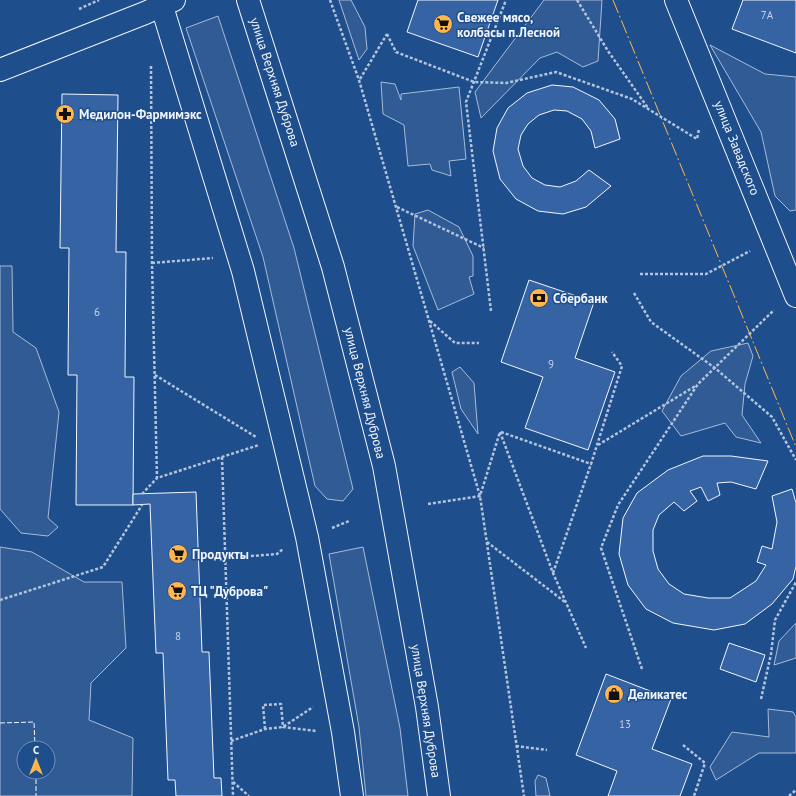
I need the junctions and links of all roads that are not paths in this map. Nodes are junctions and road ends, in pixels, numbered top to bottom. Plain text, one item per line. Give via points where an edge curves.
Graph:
1 (248, 0) edge
2 (676, 0) edge
3 (165, 2) edge
4 (0, 70) edge
5 (795, 293) edge
6 (352, 796) edge
7 (439, 796) edge

1 - 7 street, улица Верхняя Дуброва via 333,267 384,466 427,707
2 - 5 street, улица Завадского
3 - 4 street via 145,13
3 - 6 street via 244,279 306,537 343,732

